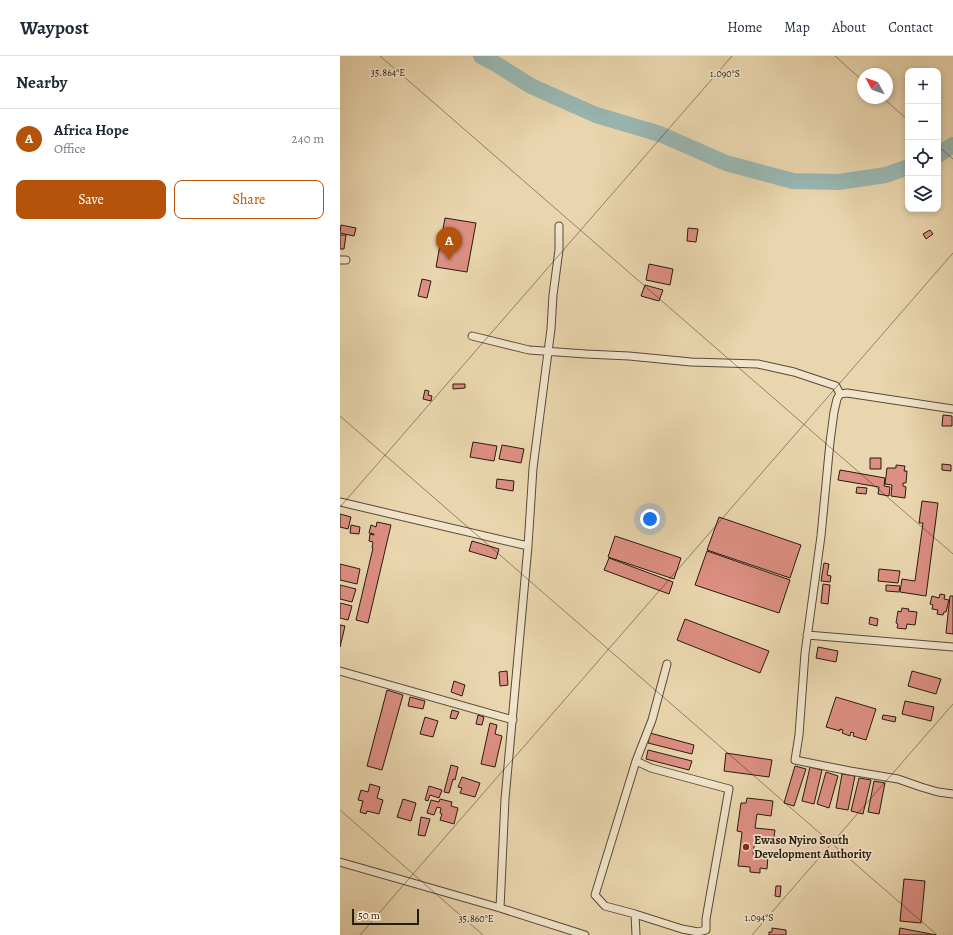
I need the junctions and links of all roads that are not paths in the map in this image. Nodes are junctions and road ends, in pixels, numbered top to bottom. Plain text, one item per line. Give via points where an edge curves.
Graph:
1 (559, 226) dead end
2 (472, 336) dead end
3 (547, 351) junction
4 (840, 394) junction
5 (953, 409) edge
6 (340, 502) edge
7 (528, 546) junction
8 (807, 635) junction
9 (953, 647) edge
10 (668, 664) dead end
11 (340, 671) edge
12 (513, 720) junction
13 (636, 761) junction
14 (953, 794) edge
15 (340, 862) edge
16 (500, 908) junction
17 (635, 914) junction
18 (585, 935) edge
19 (636, 935) edge

1 - 3 street via 559,250
2 - 3 street via 529,350
3 - 4 street via 691,362 758,364 794,372 836,386
3 - 7 street via 533,468
4 - 5 street via 861,394
4 - 8 street via 834,412 822,536
6 - 7 street
7 - 12 street
8 - 9 street
8 - 14 street via 795,760 898,779 938,792
10 - 13 street via 652,720
11 - 12 street
12 - 16 street via 505,798
13 - 17 street via 595,895 605,906
13 - 17 street via 652,768 729,789 706,930 698,932
15 - 16 street
16 - 18 street
17 - 19 street

